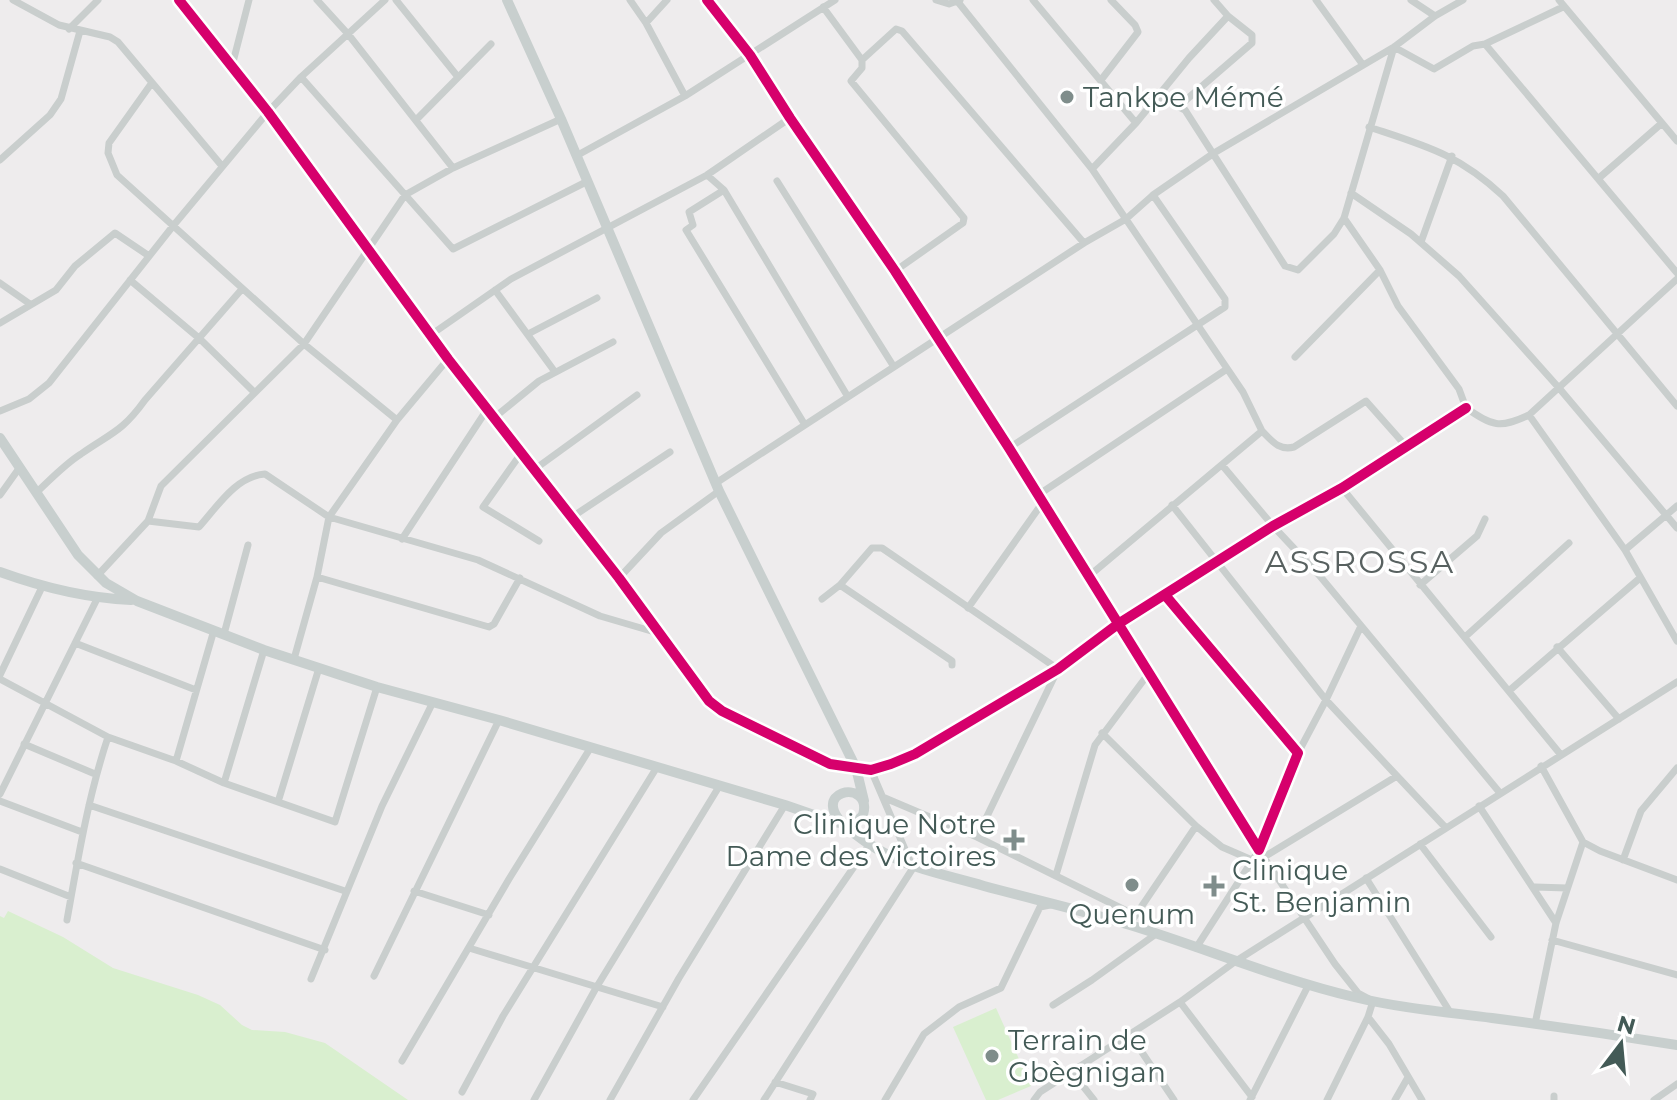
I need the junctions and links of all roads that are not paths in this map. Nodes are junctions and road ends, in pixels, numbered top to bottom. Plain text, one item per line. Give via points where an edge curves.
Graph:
1 (13, 0) edge
2 (98, 0) edge
3 (179, 0) edge
4 (249, 0) edge
5 (317, 0) edge
6 (385, 0) edge
7 (396, 0) edge
8 (507, 0) edge
9 (630, 0) edge
10 (667, 0) edge
11 (707, 0) edge
12 (835, 0) edge
13 (936, 0) edge
14 (1033, 0) edge
15 (1214, 0) edge
16 (1316, 0) edge
17 (1411, 0) edge
18 (1463, 0) edge
19 (959, 1) edge
20 (1113, 1) edge
21 (1561, 3) edge
22 (823, 7) junction
23 (1228, 16) junction
24 (1435, 16) junction
25 (646, 23) junction
26 (69, 29) junction
27 (80, 31) junction
28 (348, 34) junction
29 (491, 44) dead end
30 (1485, 44) junction
31 (1394, 47) junction
32 (750, 55) junction
33 (862, 60) junction
34 (1363, 65) junction
35 (232, 66) junction
36 (301, 77) junction
37 (458, 77) junction
38 (1101, 80) junction
39 (151, 84) junction
40 (685, 96) junction
41 (1157, 96) junction
42 (1179, 106) junction
43 (268, 112) junction
44 (790, 118) junction
45 (561, 119) junction
46 (416, 120) junction
47 (1136, 123) junction
48 (1662, 123) junction
49 (1369, 127) junction
50 (1677, 141) edge
51 (1214, 153) junction
52 (576, 156) junction
53 (1452, 156) junction
54 (0, 160) edge
55 (222, 166) junction
56 (453, 168) junction
57 (1092, 169) junction
58 (707, 175) junction
59 (1599, 178) junction
60 (588, 181) junction
61 (777, 181) dead end
62 (724, 190) junction
63 (1351, 193) junction
64 (405, 195) junction
65 (1153, 195) junction
66 (1344, 218) junction
67 (1126, 219) junction
68 (173, 226) junction
69 (607, 230) junction
70 (1421, 242) junction
71 (1084, 243) junction
72 (367, 248) junction
73 (149, 256) junction
74 (1380, 270) junction
75 (895, 271) junction
76 (1677, 273) edge
77 (1677, 279) edge
78 (130, 280) junction
79 (0, 283) edge
80 (242, 289) junction
81 (495, 290) junction
82 (597, 298) dead end
83 (30, 304) junction
84 (0, 323) edge
85 (1198, 326) junction
86 (432, 334) junction
87 (528, 334) junction
88 (1617, 334) junction
89 (200, 339) junction
90 (937, 339) junction
91 (613, 342) dead end
92 (304, 344) junction
93 (1295, 357) dead end
94 (448, 359) junction
95 (894, 367) junction
96 (1227, 369) junction
97 (555, 372) junction
98 (1559, 388) junction
99 (254, 392) junction
100 (637, 395) dead end
101 (848, 397) junction
102 (1677, 406) edge
103 (488, 408) junction
104 (1466, 408) junction
105 (0, 411) edge
106 (1529, 415) junction
107 (495, 417) junction
108 (397, 420) junction
109 (805, 425) junction
110 (1262, 431) junction
111 (0, 438) edge
112 (1405, 445) junction
113 (1009, 448) junction
114 (522, 452) junction
115 (670, 452) dead end
116 (1222, 465) junction
117 (20, 467) junction
118 (535, 469) junction
119 (717, 487) junction
120 (1342, 488) junction
121 (37, 492) junction
122 (0, 495) edge
123 (1040, 498) junction
124 (1172, 505) junction
125 (1677, 506) edge
126 (1665, 516) junction
127 (329, 517) junction
128 (572, 517) junction
129 (1485, 519) dead end
130 (148, 521) junction
131 (1273, 526) junction
132 (1677, 528) edge
133 (402, 539) junction
134 (539, 541) dead end
135 (1569, 543) dead end
136 (248, 545) dead end
137 (1625, 550) junction
138 (1216, 561) junction
139 (0, 572) edge
140 (97, 576) junction
141 (1089, 576) junction
142 (317, 577) junction
143 (520, 578) junction
144 (619, 578) junction
145 (1640, 578) junction
146 (840, 585) junction
147 (1420, 585) junction
148 (42, 587) junction
149 (1165, 595) junction
150 (97, 599) junction
151 (822, 599) dead end
152 (137, 601) junction
153 (968, 608) junction
154 (1118, 624) junction
155 (1361, 626) junction
156 (219, 632) junction
157 (660, 634) junction
158 (1465, 637) junction
159 (1677, 641) edge
160 (75, 643) junction
161 (1557, 647) junction
162 (264, 650) junction
163 (294, 659) junction
164 (952, 665) dead end
165 (319, 668) junction
166 (1058, 669) junction
167 (1149, 673) junction
168 (0, 677) edge
169 (1677, 682) edge
170 (377, 687) junction
171 (196, 690) junction
172 (1510, 690) junction
173 (1326, 700) junction
174 (46, 701) junction
175 (433, 702) junction
176 (1619, 719) junction
177 (499, 720) junction
178 (1102, 733) junction
179 (108, 737) junction
180 (24, 744) junction
181 (591, 747) junction
182 (1298, 753) junction
183 (1561, 755) junction
184 (176, 761) junction
185 (1541, 766) junction
186 (657, 767) junction
187 (856, 768) junction
188 (1677, 768) edge
189 (871, 770) junction
190 (95, 774) junction
191 (1397, 776) junction
192 (224, 783) junction
193 (720, 785) junction
194 (1500, 793) junction
195 (0, 794) edge
196 (885, 798) junction
197 (0, 801) edge
198 (278, 802) junction
199 (864, 803) junction
200 (89, 805) junction
201 (785, 805) junction
202 (1479, 806) junction
203 (841, 823) junction
204 (1196, 826) junction
205 (1445, 827) junction
206 (82, 832) junction
207 (977, 837) junction
208 (1583, 842) junction
209 (1420, 844) junction
210 (869, 845) junction
211 (1261, 854) junction
212 (1252, 860) junction
213 (1623, 860) junction
214 (76, 863) junction
215 (913, 868) junction
216 (0, 869) edge
217 (1056, 875) junction
218 (1366, 878) junction
219 (1677, 880) edge
220 (1535, 887) junction
221 (1567, 888) junction
222 (345, 891) junction
223 (414, 891) junction
224 (71, 897) junction
225 (1052, 905) junction
226 (489, 915) junction
227 (1306, 918) junction
228 (67, 920) dead end
229 (1132, 920) junction
230 (1556, 923) junction
231 (1156, 934) junction
232 (1491, 937) dead end
233 (1552, 940) junction
234 (469, 948) junction
235 (1196, 948) junction
236 (325, 950) junction
237 (1236, 961) junction
238 (534, 968) junction
239 (1677, 975) edge
240 (374, 976) dead end
241 (311, 979) dead end
242 (1309, 984) junction
243 (596, 988) junction
244 (1373, 1001) junction
245 (1180, 1002) junction
246 (1053, 1005) dead end
247 (663, 1007) junction
248 (1450, 1012) junction
249 (1368, 1017) junction
250 (1535, 1024) junction
251 (1129, 1033) junction
252 (1677, 1045) edge
253 (402, 1061) dead end
254 (1071, 1071) junction
255 (1407, 1079) junction
256 (775, 1082) junction
257 (1677, 1084) edge
258 (462, 1092) dead end
259 (1042, 1096) edge
260 (1251, 1098) edge
261 (534, 1100) edge
262 (610, 1100) edge
263 (693, 1100) edge
264 (764, 1100) edge
265 (810, 1100) edge
266 (885, 1100) edge
267 (1034, 1100) edge
268 (1094, 1100) edge
269 (1174, 1100) edge
270 (1327, 1100) edge
271 (1395, 1100) edge
272 (1422, 1100) edge
273 (1654, 1100) edge

1 - 26 street
2 - 26 street
3 - 35 street
4 - 35 street
5 - 28 street
6 - 28 street
7 - 37 street
8 - 45 main road
9 - 25 street
10 - 25 street
11 - 32 street
12 - 22 street
13 - 19 street
14 - 38 street
15 - 23 street
16 - 34 street
17 - 24 street
18 - 24 street
19 - 57 street
20 - 38 street via 1138,32
21 - 30 street
21 - 48 street
22 - 32 street
22 - 33 street
23 - 41 street
23 - 42 street via 1252,35 1252,43
24 - 31 street
25 - 40 street
26 - 27 street
27 - 39 street via 118,42
27 - 54 street via 61,99
28 - 36 street
28 - 46 street
29 - 37 street
30 - 31 street via 1434,69
30 - 59 street
31 - 34 street
31 - 49 street
32 - 40 street
32 - 44 street
33 - 71 street via 896,29 902,31
33 - 75 street via 851,81 964,218
34 - 51 street
35 - 43 street
36 - 43 street
36 - 64 street
37 - 46 street
38 - 47 street
39 - 55 street
39 - 68 street via 114,134 108,153 126,186
40 - 52 street
41 - 42 street
41 - 47 street
42 - 51 street
43 - 55 street
43 - 72 street
44 - 58 street
44 - 75 street
45 - 52 main road
45 - 56 street
46 - 56 street
47 - 57 street
48 - 50 street
48 - 59 street
49 - 53 street
49 - 63 street
51 - 65 street
51 - 66 street via 1290,269 1298,270
52 - 60 main road
53 - 70 street
53 - 88 street via 1503,196
55 - 68 street
56 - 64 street
57 - 67 street
58 - 62 street
58 - 69 street
59 - 76 street
60 - 64 street via 453,249
60 - 69 main road
61 - 95 street
62 - 101 street
62 - 109 street via 689,212 693,225 686,230
63 - 66 street
63 - 70 street
64 - 72 street
65 - 67 street
65 - 85 street via 1225,299 1225,307
66 - 74 street
67 - 71 street
67 - 85 street
68 - 73 street
68 - 80 street
69 - 81 street
69 - 119 main road
70 - 98 street via 1459,276
71 - 90 street
72 - 86 street
72 - 92 street
73 - 78 street
73 - 83 street via 115,233 75,266 56,290
74 - 93 street
74 - 104 street via 1398,306 1459,389
75 - 90 street
77 - 88 street
78 - 89 street
78 - 105 street via 49,383
79 - 83 street
80 - 89 street
80 - 92 street
81 - 86 street
81 - 87 street
82 - 87 street
83 - 84 street
85 - 96 street
85 - 113 street
86 - 94 street
87 - 97 street
88 - 98 street
88 - 102 street
89 - 99 street
89 - 121 street via 131,420
90 - 95 street
90 - 113 street
91 - 97 street
92 - 99 street
92 - 108 street
94 - 103 street
94 - 108 street
95 - 101 street
96 - 110 street
96 - 123 street
97 - 107 street
98 - 106 street
98 - 126 street
99 - 130 street via 161,486
100 - 118 street
101 - 109 street
103 - 107 street
103 - 133 street
104 - 106 street via 1506,426
104 - 112 street
106 - 137 street
107 - 114 street
108 - 127 street
109 - 119 street
110 - 112 street via 1283,448 1294,447 1366,401
110 - 116 street
111 - 117 main road
112 - 120 street
113 - 123 street
114 - 118 street
114 - 134 street via 483,507
115 - 128 street
116 - 124 street
116 - 131 street
117 - 121 main road
117 - 122 street
118 - 128 street
119 - 144 street via 661,533
119 - 187 main road
120 - 131 street
120 - 147 street
121 - 140 main road
123 - 141 street
123 - 153 street
124 - 138 street
124 - 141 street
125 - 126 street
126 - 132 street
126 - 137 street
127 - 130 street via 265,474 253,475 231,491 199,527
127 - 133 street
127 - 142 street
128 - 144 street
129 - 147 street via 1477,536
130 - 140 street
131 - 138 street
131 - 155 street
133 - 143 street
135 - 158 street
136 - 156 street
137 - 145 street
138 - 149 street
138 - 173 street
139 - 148 main road
140 - 152 main road
141 - 154 street
142 - 143 street via 489,627
142 - 163 street
143 - 157 street via 600,616
144 - 157 street
145 - 159 street
145 - 161 street
146 - 151 street
146 - 153 street via 876,546
146 - 164 street
147 - 158 street
148 - 150 main road
148 - 168 street
149 - 154 street
149 - 182 street
150 - 152 main road
150 - 160 street
152 - 156 main road
153 - 166 street
154 - 166 street
154 - 167 street
155 - 173 street
155 - 194 street
156 - 162 main road
156 - 171 street
157 - 187 street via 722,711 830,764
158 - 172 street
160 - 171 street
160 - 174 street
161 - 172 street
161 - 176 street
162 - 163 main road
162 - 192 street
163 - 165 main road
165 - 170 main road
165 - 198 street
166 - 189 street via 915,754
166 - 207 street
167 - 178 street
167 - 211 street
168 - 174 street
169 - 176 street
170 - 175 main road
170 - 198 street via 335,822
171 - 184 street
172 - 183 street
173 - 182 street
173 - 191 street
174 - 179 street
174 - 180 street
175 - 177 main road
175 - 222 street
176 - 183 street
177 - 181 main road
177 - 223 street
178 - 204 street
178 - 217 street via 1090,756
179 - 184 street
179 - 190 street
180 - 190 street
180 - 195 street
181 - 186 main road
181 - 226 street
182 - 211 street
183 - 185 street
184 - 192 street
185 - 194 street
185 - 208 street
186 - 193 main road
186 - 238 street
187 - 189 street
187 - 199 main road
188 - 213 street via 1641,811
189 - 196 street
190 - 200 street
191 - 205 street
191 - 211 street
192 - 198 street
193 - 201 main road
193 - 243 street
194 - 202 street
196 - 207 street
196 - 215 street
197 - 206 street
199 - 203 main road via 861,819
199 - 203 main road via 856,793 839,794 832,809
200 - 206 street
200 - 222 street
201 - 203 main road
201 - 247 street
202 - 205 street
202 - 220 street
203 - 210 main road
204 - 212 street via 1222,847
204 - 229 street
205 - 209 street
206 - 214 street
207 - 217 street
208 - 213 street
208 - 221 street
209 - 218 street
209 - 232 street
210 - 215 main road
210 - 263 street
211 - 212 street
211 - 227 street
212 - 235 street
213 - 219 street
214 - 224 street
214 - 236 street
215 - 225 main road
215 - 256 street
216 - 224 street
217 - 229 street
218 - 227 street
218 - 248 street
220 - 221 street
220 - 230 street
221 - 230 street
222 - 236 street
223 - 226 street
223 - 240 street
224 - 228 street
225 - 229 main road
225 - 266 street via 1040,907 1001,988 959,1007 924,1034
226 - 234 street
227 - 237 street
227 - 244 street via 1350,984
229 - 231 main road
230 - 233 street
231 - 235 main road
231 - 246 street
233 - 239 street
233 - 250 street
234 - 238 street
234 - 253 street
235 - 237 main road
236 - 241 street
237 - 242 main road
237 - 245 street
238 - 243 street
238 - 258 street
242 - 244 main road
242 - 260 street
243 - 247 street
243 - 261 street
244 - 248 main road
244 - 249 street
245 - 251 street
245 - 260 street
247 - 262 street
248 - 250 main road
249 - 255 street
249 - 270 street
250 - 252 main road
251 - 254 street
251 - 269 street
254 - 259 street
254 - 268 street
255 - 271 street
255 - 272 street
256 - 264 street
256 - 265 street via 813,1094
257 - 273 street
259 - 267 street

